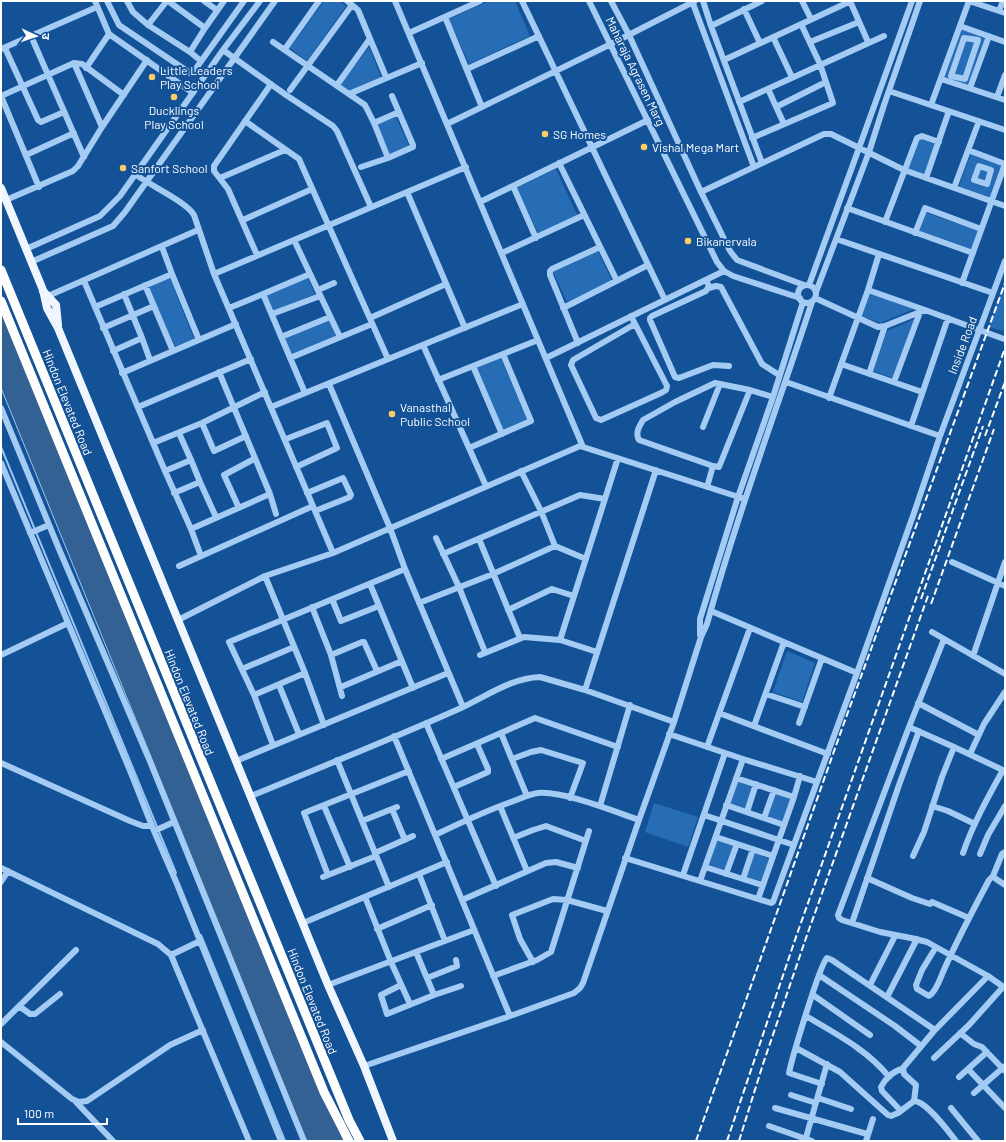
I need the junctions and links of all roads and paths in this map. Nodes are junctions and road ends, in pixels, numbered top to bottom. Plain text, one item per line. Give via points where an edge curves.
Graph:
1 (107, 1) edge
2 (127, 1) edge
3 (204, 1) edge
4 (224, 1) edge
5 (243, 1) edge
6 (260, 1) edge
7 (275, 1) edge
8 (319, 1) edge
9 (395, 1) edge
10 (480, 1) edge
11 (522, 1) edge
12 (589, 1) edge
13 (611, 1) edge
14 (693, 1) edge
15 (703, 1) edge
16 (762, 1) edge
17 (802, 1) edge
18 (850, 1) edge
19 (912, 1) edge
20 (920, 1) edge
21 (969, 1) edge
22 (1003, 1) edge
23 (349, 3) edge
24 (843, 3) edge
25 (96, 4) edge
26 (255, 9) junction
27 (744, 9) junction
28 (217, 10) junction
29 (1002, 12) edge
30 (445, 17) junction
31 (811, 19) junction
32 (859, 22) junction
33 (801, 24) junction
34 (148, 25) junction
35 (711, 26) junction
36 (960, 26) junction
37 (205, 28) junction
38 (409, 33) junction
39 (109, 34) junction
40 (629, 35) junction
41 (31, 36) junction
42 (539, 36) junction
43 (884, 36) dead end
44 (989, 36) junction
45 (773, 37) junction
46 (369, 40) junction
47 (274, 42) dead end
48 (760, 42) junction
49 (810, 42) junction
50 (868, 42) junction
51 (1005, 42) edge
52 (611, 44) junction
53 (3, 48) edge
54 (285, 49) junction
55 (223, 50) junction
56 (190, 52) junction
57 (234, 58) junction
58 (147, 60) junction
59 (724, 60) junction
60 (201, 61) junction
61 (74, 63) junction
62 (422, 63) junction
63 (820, 64) junction
64 (308, 65) junction
65 (86, 68) junction
66 (467, 70) junction
67 (556, 71) junction
68 (48, 75) junction
69 (1005, 75) edge
70 (792, 77) junction
71 (386, 78) junction
72 (941, 79) junction
73 (966, 79) joint
74 (271, 84) junction
75 (822, 84) dead end
76 (337, 85) junction
77 (23, 86) junction
78 (970, 88) junction
79 (768, 89) junction
80 (290, 90) dead end
81 (889, 91) junction
82 (193, 93) junction
83 (349, 94) junction
84 (124, 95) junction
85 (1, 96) edge
86 (392, 96) dead end
87 (997, 97) junction
88 (1005, 100) edge
89 (739, 102) junction
90 (876, 103) junction
91 (884, 105) junction
92 (931, 105) junction
93 (482, 107) junction
94 (776, 107) junction
95 (950, 111) junction
96 (64, 112) junction
97 (399, 112) junction
98 (648, 120) junction
99 (979, 121) junction
100 (245, 122) junction
101 (374, 122) junction
102 (448, 124) junction
103 (784, 124) junction
104 (102, 127) junction
105 (1005, 130) edge
106 (74, 133) junction
107 (752, 138) junction
108 (939, 142) junction
109 (592, 147) junction
110 (859, 148) junction
111 (285, 150) junction
112 (968, 150) junction
113 (869, 152) junction
114 (26, 155) junction
115 (84, 157) junction
116 (388, 158) junction
117 (559, 163) junction
118 (762, 163) junction
119 (361, 167) dead end
120 (466, 167) junction
121 (754, 168) junction
122 (904, 170) junction
123 (135, 174) junction
124 (220, 178) junction
125 (926, 178) junction
126 (146, 182) junction
127 (39, 186) junction
128 (513, 186) junction
129 (1, 188) edge
130 (954, 188) junction
131 (312, 189) junction
132 (407, 192) junction
133 (701, 192) junction
134 (6, 200) junction
135 (992, 201) junction
136 (480, 202) junction
137 (1005, 206) edge
138 (371, 207) junction
139 (847, 208) junction
140 (584, 216) junction
141 (243, 220) junction
142 (885, 222) junction
143 (328, 226) junction
144 (981, 229) junction
145 (198, 230) junction
146 (915, 233) junction
147 (536, 238) junction
148 (836, 239) junction
149 (294, 240) junction
150 (162, 247) junction
151 (600, 247) junction
152 (26, 249) junction
153 (502, 253) junction
154 (880, 254) junction
155 (973, 254) junction
156 (257, 255) junction
157 (1005, 260) edge
158 (31, 262) junction
159 (648, 265) junction
160 (1, 270) edge
161 (724, 271) junction
162 (172, 274) junction
163 (214, 274) junction
164 (310, 274) junction
165 (706, 280) junction
166 (84, 281) junction
167 (617, 281) junction
168 (334, 283) dead end
169 (962, 283) junction
170 (446, 284) junction
171 (145, 285) junction
172 (806, 285) junction
173 (709, 288) junction
174 (868, 290) junction
175 (46, 293) junction
176 (319, 293) junction
177 (124, 294) junction
178 (263, 294) junction
179 (993, 294) junction
180 (814, 297) junction
181 (665, 300) junction
182 (801, 300) junction
183 (1, 301) edge
184 (523, 304) junction
185 (154, 306) junction
186 (95, 307) junction
187 (229, 308) junction
188 (563, 308) junction
189 (922, 311) junction
190 (272, 314) junction
191 (133, 315) junction
192 (631, 316) junction
193 (330, 317) junction
194 (858, 318) junction
195 (948, 318) junction
196 (371, 321) junction
197 (236, 324) junction
198 (635, 324) junction
199 (885, 326) junction
200 (104, 328) junction
201 (464, 328) junction
202 (980, 330) junction
203 (281, 337) junction
204 (340, 337) junction
205 (142, 338) junction
206 (1004, 339) dead end
207 (199, 340) junction
208 (538, 340) junction
209 (578, 342) junction
210 (423, 345) junction
211 (113, 351) junction
212 (173, 351) junction
213 (504, 354) junction
214 (290, 358) junction
215 (546, 358) junction
216 (250, 359) junction
217 (388, 359) junction
218 (150, 360) junction
219 (841, 364) junction
220 (473, 366) junction
221 (728, 366) dead end
222 (122, 372) junction
223 (219, 372) junction
224 (869, 374) junction
225 (780, 375) junction
226 (438, 380) junction
227 (786, 382) junction
228 (894, 382) junction
229 (329, 384) junction
230 (720, 384) junction
231 (750, 390) junction
232 (265, 392) junction
233 (922, 392) junction
234 (305, 393) junction
235 (773, 396) junction
236 (829, 398) junction
237 (138, 407) junction
238 (234, 407) junction
239 (271, 407) junction
240 (1, 408) edge
241 (202, 423) junction
242 (911, 426) junction
243 (703, 428) dead end
244 (179, 433) junction
245 (502, 434) junction
246 (246, 436) junction
247 (939, 438) junction
248 (286, 439) junction
249 (153, 443) junction
250 (583, 447) junction
251 (469, 448) junction
252 (618, 458) junction
253 (254, 459) junction
254 (191, 460) junction
255 (1, 463) edge
256 (713, 466) junction
257 (296, 467) junction
258 (656, 470) junction
259 (165, 471) junction
260 (521, 471) junction
261 (200, 482) junction
262 (486, 486) junction
263 (707, 487) junction
264 (307, 492) junction
265 (174, 493) junction
266 (270, 494) junction
267 (738, 497) junction
268 (605, 499) junction
269 (745, 499) junction
270 (239, 508) junction
271 (314, 509) junction
272 (541, 511) junction
273 (276, 514) dead end
274 (216, 517) junction
275 (46, 526) junction
276 (390, 528) junction
277 (191, 529) junction
278 (32, 532) junction
279 (436, 538) dead end
280 (479, 539) junction
281 (555, 546) junction
282 (333, 553) junction
283 (443, 554) junction
284 (201, 556) junction
285 (586, 559) junction
286 (952, 562) dead end
287 (1005, 562) edge
288 (179, 566) dead end
289 (404, 569) junction
290 (493, 574) junction
291 (265, 576) junction
292 (998, 583) junction
293 (370, 584) junction
294 (1005, 586) edge
295 (459, 587) junction
296 (574, 596) junction
297 (332, 599) junction
298 (419, 603) junction
299 (379, 606) junction
300 (312, 607) junction
301 (508, 610) junction
302 (710, 611) junction
303 (283, 619) junction
304 (178, 620) junction
305 (68, 623) junction
306 (750, 628) junction
307 (932, 632) dead end
308 (700, 637) junction
309 (520, 638) junction
310 (944, 638) junction
311 (560, 640) junction
312 (784, 642) junction
313 (294, 647) junction
314 (597, 652) junction
315 (331, 654) junction
316 (1, 655) edge
317 (973, 656) junction
318 (822, 658) junction
319 (402, 661) junction
320 (242, 669) junction
321 (376, 671) junction
322 (305, 673) junction
323 (448, 673) junction
324 (857, 673) junction
325 (1005, 674) edge
326 (279, 685) junction
327 (341, 687) junction
328 (412, 688) junction
329 (585, 690) junction
330 (1005, 692) edge
331 (766, 694) junction
332 (254, 695) junction
333 (342, 696) dead end
334 (918, 703) junction
335 (630, 705) junction
336 (463, 707) junction
337 (805, 707) junction
338 (719, 713) junction
339 (674, 722) junction
340 (426, 723) junction
341 (799, 723) dead end
342 (324, 725) junction
343 (754, 726) junction
344 (908, 727) junction
345 (919, 731) junction
346 (501, 733) junction
347 (299, 734) junction
348 (669, 734) junction
349 (979, 735) junction
350 (394, 736) junction
351 (477, 744) junction
352 (273, 745) junction
353 (618, 747) junction
354 (707, 747) junction
355 (954, 747) junction
356 (725, 753) junction
357 (828, 754) junction
358 (970, 754) junction
359 (442, 759) junction
360 (512, 759) junction
361 (742, 759) junction
362 (337, 760) junction
363 (236, 761) junction
364 (1, 763) edge
365 (409, 771) junction
366 (1004, 771) edge
367 (800, 776) junction
368 (736, 778) junction
369 (817, 782) junction
370 (756, 784) junction
371 (454, 788) junction
372 (774, 790) junction
373 (351, 795) junction
374 (251, 796) junction
375 (527, 796) junction
376 (794, 797) junction
377 (570, 798) junction
378 (726, 805) junction
379 (324, 806) junction
380 (500, 806) junction
381 (600, 806) junction
382 (932, 806) junction
383 (1005, 806) edge
384 (747, 812) junction
385 (704, 815) junction
386 (764, 818) junction
387 (468, 820) junction
388 (639, 820) junction
389 (721, 820) junction
390 (362, 821) junction
391 (174, 822) junction
392 (784, 824) junction
393 (975, 824) junction
394 (154, 829) junction
395 (589, 831) dead end
396 (435, 835) junction
397 (413, 836) dead end
398 (716, 837) junction
399 (513, 838) junction
400 (405, 840) junction
401 (779, 840) junction
402 (586, 841) junction
403 (737, 844) junction
404 (794, 845) junction
405 (753, 849) junction
406 (1005, 852) edge
407 (963, 853) dead end
408 (376, 854) junction
409 (980, 854) dead end
410 (773, 856) junction
411 (913, 856) dead end
412 (625, 858) junction
413 (447, 862) junction
414 (350, 867) junction
415 (705, 867) junction
416 (1, 868) edge
417 (578, 868) junction
418 (8, 872) junction
419 (527, 872) junction
420 (419, 874) junction
421 (726, 874) junction
422 (682, 875) junction
423 (993, 876) junction
424 (867, 878) junction
425 (743, 879) junction
426 (700, 881) junction
427 (1, 882) edge
428 (762, 885) junction
429 (1005, 885) edge
430 (496, 886) junction
431 (389, 887) junction
432 (365, 897) junction
433 (758, 899) junction
434 (462, 900) junction
435 (567, 900) junction
436 (432, 905) junction
437 (607, 911) junction
438 (969, 918) junction
439 (302, 923) junction
440 (852, 923) junction
441 (377, 929) junction
442 (474, 930) junction
443 (895, 936) junction
444 (917, 939) junction
445 (200, 941) junction
446 (445, 942) junction
447 (936, 947) junction
448 (76, 950) dead end
449 (416, 952) junction
450 (171, 955) junction
451 (950, 956) junction
452 (456, 960) dead end
453 (391, 962) junction
454 (533, 962) junction
455 (819, 975) junction
456 (493, 976) junction
457 (988, 976) junction
458 (427, 978) junction
459 (328, 985) junction
460 (401, 985) junction
461 (870, 985) junction
462 (461, 986) dead end
463 (1004, 987) edge
464 (60, 994) dead end
465 (434, 995) junction
466 (813, 995) junction
467 (887, 997) junction
468 (410, 1004) junction
469 (19, 1006) junction
470 (510, 1016) junction
471 (806, 1016) junction
472 (1, 1024) edge
473 (203, 1030) junction
474 (935, 1030) junction
475 (960, 1033) junction
476 (870, 1035) dead end
477 (1, 1042) edge
478 (921, 1046) junction
479 (796, 1048) junction
480 (987, 1052) junction
481 (934, 1058) dead end
482 (828, 1064) junction
483 (364, 1066) junction
484 (1004, 1068) edge
485 (902, 1069) junction
486 (968, 1069) junction
487 (889, 1077) junction
488 (959, 1077) dead end
489 (822, 1084) junction
490 (983, 1085) junction
491 (974, 1093) dead end
492 (791, 1095) dead end
493 (817, 1100) junction
494 (914, 1101) junction
495 (76, 1102) junction
496 (774, 1108) dead end
497 (951, 1108) dead end
498 (1005, 1108) edge
499 (851, 1109) dead end
500 (901, 1111) junction
501 (811, 1119) junction
502 (873, 1119) dead end
503 (768, 1126) dead end
504 (867, 1134) junction
505 (805, 1140) edge
506 (113, 1141) edge
507 (249, 1141) edge
508 (281, 1141) edge
509 (304, 1141) edge
510 (349, 1141) edge
511 (360, 1141) edge
512 (393, 1141) edge
513 (812, 1141) edge
514 (866, 1141) edge
515 (956, 1141) edge
516 (978, 1141) edge

1 - 60 street via 119,25 190,73 194,72
2 - 34 street via 133,12
3 - 28 street
4 - 28 street
5 - 26 street
5 - 60 street
6 - 26 street
7 - 57 street
8 - 54 street
9 - 38 street
10 - 30 street
11 - 42 street
12 - 52 street, Maharaja Agrasen Marg
13 - 40 street, Maharaja Agrasen Marg
14 - 40 street
14 - 121 street
15 - 35 street
16 - 27 street
17 - 31 street
18 - 24 street
18 - 32 street
19 - 90 street
20 - 81 street
21 - 29 street
21 - 36 street
22 - 29 street
23 - 46 street via 358,10
23 - 64 street
24 - 31 street
25 - 39 street
25 - 41 street
26 - 55 street
27 - 35 street
27 - 48 street
28 - 37 street
30 - 38 street
30 - 66 street
31 - 33 street
32 - 49 street
32 - 50 street
33 - 45 street
33 - 49 street
34 - 37 street via 168,1
34 - 56 street
35 - 59 street
36 - 44 street
36 - 72 street
37 - 56 street
38 - 62 street
39 - 58 street
39 - 65 street
40 - 52 street
40 - 133 street, Maharaja Agrasen Marg
41 - 53 street
41 - 68 street
42 - 66 street
42 - 67 street
43 - 50 street
44 - 51 street
44 - 78 street
45 - 48 street
45 - 70 street
46 - 71 street
46 - 76 street
47 - 54 street
48 - 59 street
49 - 63 street
50 - 63 street
52 - 67 street
52 - 98 street, Maharaja Agrasen Marg
53 - 77 street
54 - 64 street
55 - 57 street
55 - 82 street
56 - 60 street
57 - 74 street
57 - 126 street
58 - 82 street
58 - 84 street
59 - 89 street
61 - 65 street via 82,64
61 - 68 street
61 - 104 street
62 - 71 street
62 - 102 street
63 - 70 street
63 - 103 street via 833,103
64 - 76 street
64 - 80 street
65 - 84 street
66 - 93 street
67 - 93 street
67 - 109 street
68 - 77 street
68 - 96 street
69 - 87 street
70 - 79 street
71 - 83 street
72 - 78 street
72 - 92 street
73 - 73 street via 951,76 964,38 978,40
74 - 100 street
74 - 138 street via 335,128
75 - 94 street
76 - 83 street
77 - 85 street
77 - 96 street via 39,122
78 - 87 street
79 - 89 street
79 - 94 street
81 - 91 street
81 - 92 street
82 - 123 street
83 - 101 street via 366,107
84 - 104 street
85 - 114 street
86 - 97 street
87 - 88 street
89 - 107 street
90 - 91 street
90 - 110 street
91 - 113 street
92 - 95 street
93 - 102 street
94 - 103 street
95 - 99 street
95 - 108 street
96 - 106 street
97 - 101 street
97 - 116 street via 414,145 411,149
98 - 109 street
98 - 161 street, Maharaja Agrasen Marg via 717,262
99 - 105 street
99 - 112 street
100 - 111 street
100 - 124 street via 214,166 214,171
101 - 116 street
102 - 120 street
103 - 107 street
104 - 115 street
106 - 114 street
106 - 115 street
107 - 118 street
108 - 122 street via 922,136 916,138
108 - 125 street
109 - 117 street
109 - 159 street
110 - 113 street
110 - 118 street via 831,134 824,134
110 - 172 street
111 - 124 street
111 - 131 street via 299,159
112 - 130 street
112 - 135 street via 1004,164
113 - 122 street
113 - 139 street
114 - 127 street
115 - 127 street via 73,171
116 - 119 street
117 - 128 street
117 - 140 street
118 - 121 street
120 - 132 street
120 - 136 street
121 - 133 street
122 - 125 street
122 - 142 street
123 - 126 street
123 - 152 street via 120,196 100,216
124 - 141 street
125 - 130 street
126 - 145 street via 188,207 194,214
126 - 158 street via 113,226
127 - 134 street
128 - 136 street
128 - 147 street
129 - 134 main road
130 - 135 street
131 - 141 street
131 - 143 street
132 - 138 street
132 - 170 street
133 - 172 street, Maharaja Agrasen Marg via 737,260
134 - 152 main road
135 - 137 street
135 - 144 street
136 - 153 street
138 - 143 street
139 - 142 street
139 - 148 street
140 - 147 street
140 - 151 street
141 - 156 street
142 - 146 street
143 - 149 street
143 - 196 street
144 - 146 street via 925,208
144 - 155 street
145 - 150 street
145 - 163 street
146 - 155 street
147 - 153 street
148 - 154 street
148 - 180 street
149 - 156 street
149 - 164 street
150 - 162 street
150 - 166 street
151 - 167 street
151 - 188 street via 550,271
152 - 158 main road
153 - 184 street
154 - 169 street
154 - 174 street
155 - 169 street
156 - 163 street
157 - 179 street, Inside Road
158 - 175 main road
159 - 167 street
159 - 181 street
160 - 511 highway, Hindon Elevated Road via 235,844
161 - 165 street
161 - 182 street
162 - 171 street
162 - 207 street
163 - 187 street
164 - 176 street
164 - 178 street
165 - 173 street
165 - 181 street
166 - 175 street
166 - 186 street
167 - 188 street
168 - 176 street
169 - 179 street
170 - 196 street
170 - 201 street
171 - 177 street
171 - 185 street
172 - 180 street via 813,287
172 - 182 street via 799,292
173 - 221 street via 652,316 650,320 675,377 679,378 713,365
173 - 225 street via 721,287 762,364
174 - 189 street
174 - 194 street
175 - 304 main road via 47,308 58,328
176 - 190 street
176 - 193 street
177 - 186 street
177 - 191 street
178 - 187 street
178 - 190 street
179 - 202 street, Inside Road
180 - 182 street via 806,303
180 - 194 street
180 - 227 street
181 - 192 street
182 - 225 street
183 - 510 highway, Hindon Elevated Road via 324,1092
184 - 201 street
184 - 208 street
185 - 191 street
185 - 212 street
186 - 200 street
187 - 197 street
188 - 209 street
189 - 195 street
189 - 199 street
189 - 228 street
190 - 203 street
191 - 200 street
191 - 205 street
192 - 198 street
192 - 209 street
193 - 203 street
193 - 204 street
194 - 199 street via 878,327
194 - 219 street
195 - 202 street
195 - 233 street
196 - 204 street
196 - 217 street
197 - 207 street
197 - 216 street
198 - 198 street via 666,390 598,420 571,362
199 - 224 street
200 - 211 street
201 - 210 street
202 - 206 street
202 - 247 street, Inside Road
203 - 214 street
204 - 214 street
205 - 211 street
205 - 218 street
207 - 212 street
208 - 213 street
208 - 215 street
209 - 215 street
210 - 217 street
210 - 226 street
211 - 222 street
212 - 218 street
213 - 220 street
213 - 245 street via 531,421
214 - 234 street
215 - 250 street
216 - 223 street
216 - 232 street
217 - 229 street
218 - 222 street
219 - 224 street
219 - 236 street
220 - 226 street
220 - 245 street
222 - 237 street
223 - 237 street
223 - 238 street
224 - 228 street
225 - 235 street
226 - 251 street
227 - 236 street
227 - 269 street
228 - 233 street
229 - 234 street
229 - 276 street
230 - 231 street
230 - 243 street
230 - 256 street via 714,383 643,420 637,434 639,440
231 - 235 street
231 - 256 street via 719,467
232 - 238 street
232 - 239 street
233 - 242 street
234 - 239 street
235 - 267 street
236 - 242 street
237 - 249 street
238 - 241 street
238 - 246 street
239 - 248 street
240 - 275 street
241 - 244 street
241 - 246 street via 214,451
242 - 247 street
244 - 249 street
244 - 254 street
245 - 251 street
246 - 253 street
247 - 324 street, Inside Road
248 - 257 street
248 - 257 street via 327,423 337,448
249 - 259 street
250 - 252 street
250 - 260 street via 580,446
251 - 262 street
252 - 258 street
252 - 268 street
253 - 266 street
253 - 270 street via 224,475
254 - 259 street
254 - 261 street
255 - 278 street
256 - 263 street
257 - 264 street
258 - 263 street
258 - 314 street
259 - 265 street
260 - 262 street
260 - 272 street
261 - 265 street
261 - 274 street
262 - 276 street
263 - 267 street
264 - 271 street
264 - 271 street via 343,478 351,495
265 - 277 street
266 - 270 street
266 - 273 street
267 - 269 street
267 - 308 street via 700,620
268 - 272 street via 580,495
268 - 285 street
269 - 302 street
270 - 274 street
271 - 282 street
271 - 284 street
272 - 280 street
272 - 281 street
274 - 277 street
275 - 278 street
275 - 391 street via 149,759
276 - 282 street
276 - 289 street
277 - 284 street
278 - 305 street
279 - 283 street
280 - 283 street
280 - 290 street
281 - 285 street
281 - 290 street
282 - 291 street
283 - 295 street
284 - 288 street
285 - 296 street
286 - 292 street
287 - 292 street
289 - 293 street
289 - 298 street
290 - 295 street
290 - 301 street
291 - 303 street
291 - 304 street
292 - 294 street
292 - 317 street
293 - 297 street
293 - 299 street
295 - 298 street
295 - 309 street via 482,654
296 - 301 street via 552,589
296 - 311 street
297 - 299 street via 341,621
297 - 300 street
298 - 323 street
299 - 319 street
300 - 303 street
300 - 315 street
301 - 309 street
302 - 306 street
302 - 308 street
303 - 313 street
303 - 320 street via 230,642
304 - 363 main road
305 - 316 street
305 - 394 street
306 - 312 street
306 - 338 street
307 - 310 street
308 - 339 street
309 - 311 street via 529,636
310 - 317 street
310 - 334 street
311 - 314 street
312 - 318 street
312 - 331 street
313 - 320 street
313 - 322 street
314 - 329 street
315 - 321 street via 364,642
315 - 327 street
317 - 325 street
318 - 324 street
318 - 337 street
319 - 321 street
319 - 328 street
320 - 332 street
321 - 327 street
322 - 326 street
322 - 342 street
323 - 328 street
323 - 336 street
324 - 357 street, Inside Road
326 - 332 street
326 - 347 street
327 - 333 street
328 - 342 street
329 - 335 street
329 - 336 street via 532,677 505,686
330 - 349 street
331 - 337 street
331 - 343 street
332 - 352 street
334 - 344 street
334 - 349 street
335 - 339 street
335 - 353 street
336 - 340 street
337 - 341 street
338 - 343 street
338 - 354 street
339 - 348 street
340 - 350 street
340 - 359 street
342 - 347 street
343 - 357 street
344 - 345 street
344 - 440 street via 838,914 840,919
345 - 355 street
345 - 424 street
346 - 351 street
346 - 353 street via 537,718
346 - 360 street
347 - 352 street
348 - 354 street
348 - 388 street
349 - 358 street
350 - 362 street
350 - 365 street
351 - 359 street
351 - 371 street via 488,772
352 - 363 street
353 - 381 street
354 - 356 street
355 - 358 street
355 - 382 street
356 - 361 street
356 - 385 street
357 - 369 street, Inside Road
358 - 366 street
359 - 371 street
360 - 375 street
360 - 377 street via 541,750 583,763
361 - 367 street
361 - 368 street
362 - 373 street
362 - 374 street
363 - 374 main road
364 - 394 street via 130,821
365 - 373 street
365 - 396 street
366 - 393 street
367 - 369 street
367 - 376 street
368 - 370 street
368 - 378 street
369 - 404 street, Inside Road
370 - 372 street
370 - 384 street
371 - 387 street
372 - 376 street
372 - 386 street
373 - 379 street
373 - 390 street
374 - 439 main road
375 - 377 street via 544,793
375 - 380 street
376 - 392 street
377 - 381 street
378 - 384 street
378 - 389 street
379 - 414 street
379 - 414 street via 304,813 326,876
380 - 387 street
380 - 399 street
381 - 388 street
382 - 393 street
382 - 411 street
383 - 409 street
384 - 386 street
385 - 389 street
385 - 422 street
386 - 392 street
387 - 396 street
387 - 430 street
388 - 412 street
389 - 398 street
389 - 401 street
390 - 400 street via 395,808
390 - 408 street
391 - 394 street
391 - 509 street
392 - 401 street
393 - 407 street
394 - 445 street
395 - 402 street
396 - 413 street
397 - 400 street
398 - 403 street
398 - 415 street
399 - 402 street via 546,826
399 - 419 street
400 - 408 street
401 - 404 street
401 - 410 street
402 - 417 street
403 - 405 street
403 - 421 street
404 - 433 street, Inside Road via 774,902
405 - 410 street
405 - 425 street
406 - 423 street
408 - 414 street
408 - 431 street
410 - 428 street
412 - 422 street
412 - 437 street
413 - 420 street
413 - 434 street
415 - 421 street
415 - 426 street
416 - 418 street
417 - 419 street via 550,862
417 - 435 street
418 - 427 street
418 - 450 street via 158,944
419 - 430 street
420 - 431 street
420 - 436 street
421 - 425 street
422 - 426 street
423 - 429 street
423 - 438 street
424 - 438 street via 912,898 930,904 932,902
424 - 440 street
425 - 428 street
426 - 433 street
428 - 433 street
430 - 434 street
431 - 432 street
432 - 439 street
432 - 441 street
434 - 442 street
435 - 437 street
435 - 454 street via 551,952
435 - 454 street via 553,899 512,914 520,939
436 - 441 street
436 - 446 street
437 - 470 street via 586,978 580,988 574,993
438 - 451 street
439 - 459 main road
440 - 443 street
441 - 453 street
442 - 446 street
442 - 456 street
443 - 444 street
443 - 461 street
444 - 447 street
444 - 467 street
445 - 450 street
445 - 508 street
446 - 449 street
447 - 451 street
447 - 451 street via 922,970 916,988 929,996 932,994
448 - 469 street
449 - 453 street
449 - 458 street
450 - 473 street
451 - 457 street
452 - 458 street via 457,966
453 - 459 street
453 - 460 street
454 - 456 street
455 - 461 street via 824,961 829,958
455 - 466 street
455 - 478 street
456 - 470 street
457 - 463 street
457 - 474 street
458 - 465 street
459 - 483 main road
460 - 468 street
460 - 468 street via 381,995 386,1012 390,1013
461 - 467 street
462 - 465 street
463 - 475 street
464 - 469 street via 35,1014 30,1014
465 - 468 street
466 - 471 street
466 - 476 street
467 - 474 street
469 - 472 street
470 - 483 street
471 - 479 street
471 - 487 street via 860,1051 879,1065
473 - 495 street via 170,1045 87,1100
473 - 507 street
474 - 478 street
475 - 480 street
475 - 481 street
477 - 495 street
478 - 485 street
479 - 482 street
479 - 489 street via 789,1073
480 - 484 street
480 - 486 street
482 - 489 street
482 - 500 street via 852,1082 885,1114 891,1116
483 - 512 main road
484 - 490 street
485 - 487 street
485 - 494 street via 916,1085
486 - 488 street
486 - 490 street
487 - 500 street via 882,1084 881,1090
489 - 493 street
490 - 491 street
490 - 498 street
492 - 493 street
493 - 499 street
493 - 501 street
494 - 500 street
494 - 515 street via 926,1107
495 - 506 street
496 - 501 street
497 - 516 street
501 - 504 street
501 - 505 street
502 - 504 street
503 - 505 street
504 - 514 street
505 - 513 street

